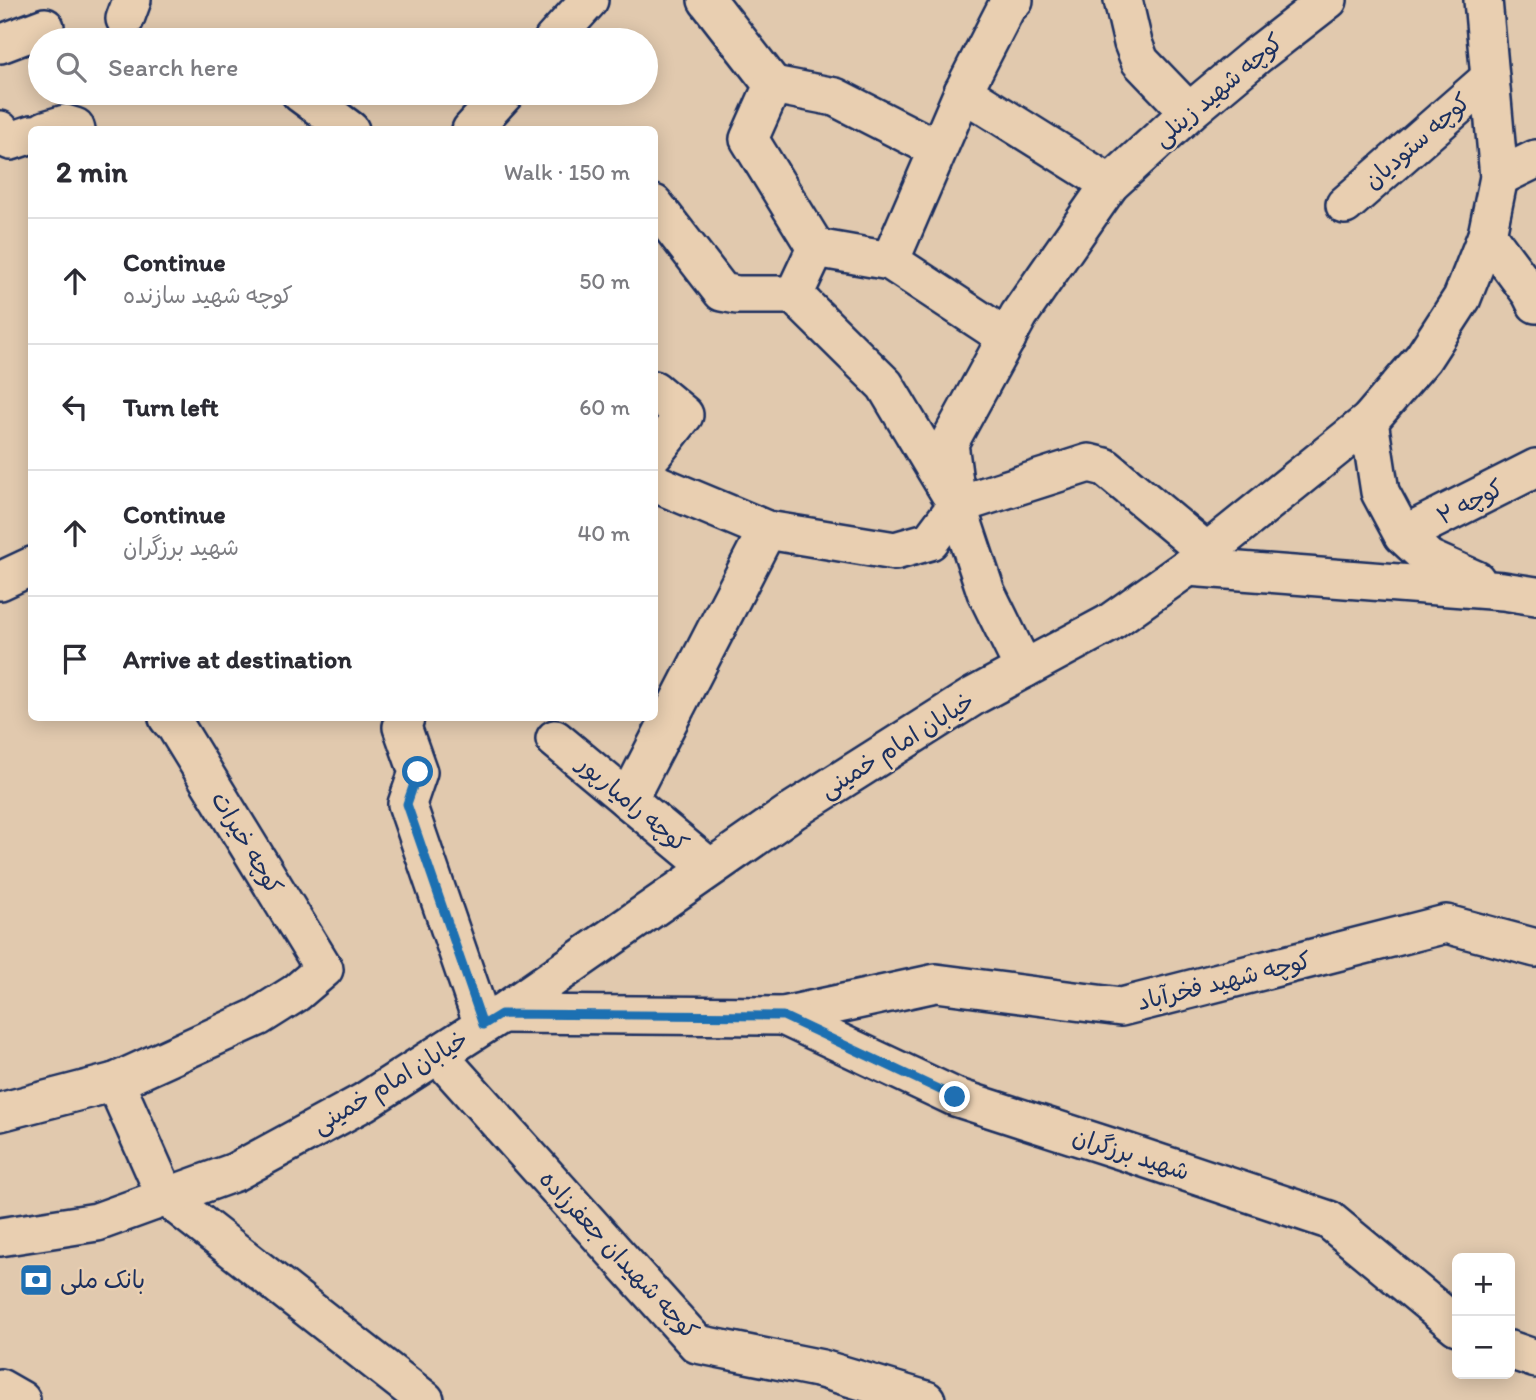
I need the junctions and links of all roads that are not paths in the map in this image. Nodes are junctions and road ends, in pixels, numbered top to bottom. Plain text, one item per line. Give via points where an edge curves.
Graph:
1 (589, 0) edge
2 (707, 0) edge
3 (1014, 0) edge
4 (1123, 0) edge
5 (1328, 0) edge
6 (1483, 0) edge
7 (564, 28) edge
8 (28, 33) edge
9 (0, 44) edge
10 (1490, 78) junction
11 (773, 85) junction
12 (963, 92) junction
13 (316, 105) edge
14 (494, 105) edge
15 (1189, 112) junction
16 (345, 126) edge
17 (475, 126) edge
18 (0, 130) edge
19 (28, 135) edge
20 (937, 149) junction
21 (1536, 159) edge
22 (1499, 177) junction
23 (1110, 184) junction
24 (1345, 205) dead end
25 (658, 209) edge
26 (1487, 235) junction
27 (816, 248) junction
28 (890, 261) junction
29 (794, 295) junction
30 (1534, 296) edge
31 (1007, 338) junction
32 (658, 393) edge
33 (1369, 421) junction
34 (1536, 468) edge
35 (658, 470) edge
36 (658, 477) edge
37 (957, 505) junction
38 (768, 530) junction
39 (1403, 535) junction
40 (1198, 560) junction
41 (28, 568) edge
42 (0, 582) edge
43 (1519, 594) edge
44 (1024, 669) junction
45 (171, 721) edge
46 (403, 722) edge
47 (555, 739) dead end
48 (628, 800) junction
49 (710, 869) junction
50 (1536, 948) edge
51 (783, 1016) junction
52 (492, 1020) junction
53 (438, 1055) junction
54 (114, 1082) junction
55 (0, 1112) edge
56 (166, 1197) junction
57 (0, 1237) edge
58 (1452, 1322) edge
59 (1515, 1352) edge
60 (1536, 1359) edge
61 (0, 1388) edge
62 (21, 1400) edge
63 (425, 1400) edge
64 (926, 1400) edge

1 - 7 street
2 - 11 street
3 - 12 street
4 - 15 street via 1140,61
5 - 15 street, کوچه شهید زینلی
6 - 10 street, خیابان امام خمینی
8 - 9 street
10 - 22 street, خیابان امام خمینی
10 - 24 street, کوچه ستودیان
11 - 20 street via 835,97
11 - 27 street via 748,139
12 - 20 street
12 - 23 street
13 - 16 street
14 - 17 street
15 - 23 street, کوچه شهید زینلی
18 - 19 street via 2,137 11,141
20 - 28 street
21 - 22 street
22 - 26 street, خیابان امام خمینی
23 - 31 street, کوچه شهید زینلی
25 - 29 street via 722,292
26 - 30 street
26 - 33 street, خیابان امام خمینی via 1462,298 1423,358
27 - 28 street
27 - 29 street
28 - 31 street
29 - 37 street via 885,385
31 - 37 street, کوچه شهید زینلی via 949,443
32 - 35 street via 684,415
33 - 39 street via 1380,492
33 - 40 street, خیابان امام خمینی
34 - 39 street, کوچه ۲
36 - 38 street
37 - 38 street via 930,541 895,551
37 - 40 street via 1089,463 1105,467
37 - 44 street via 986,592
38 - 48 street
39 - 43 street via 1429,559
40 - 43 street
40 - 44 street, خیابان امام خمینی via 1108,624
41 - 42 street
44 - 49 street, خیابان امام خمینی via 805,803
45 - 54 street, کوچه خیرات via 324,969 258,1017
46 - 52 street via 418,772 407,804
47 - 48 street, کوچه رامیارپور
48 - 49 street, کوچه رامیارپور
49 - 52 street, خیابان امام خمینی
50 - 51 street, کوچه شهید فخرآباد via 1446,924 1121,1007 936,983
51 - 52 street
51 - 58 street, شهید برزگران via 955,1097 1329,1220
52 - 53 street, خیابان امام خمینی
53 - 56 street, خیابان امام خمینی via 364,1102 235,1172
53 - 64 street, کوچه شهیدان جعفرزاده via 696,1344 822,1369
54 - 55 street
54 - 56 street
56 - 57 street, خیابان امام خمینی via 97,1222
56 - 63 street
59 - 60 street
61 - 62 street

